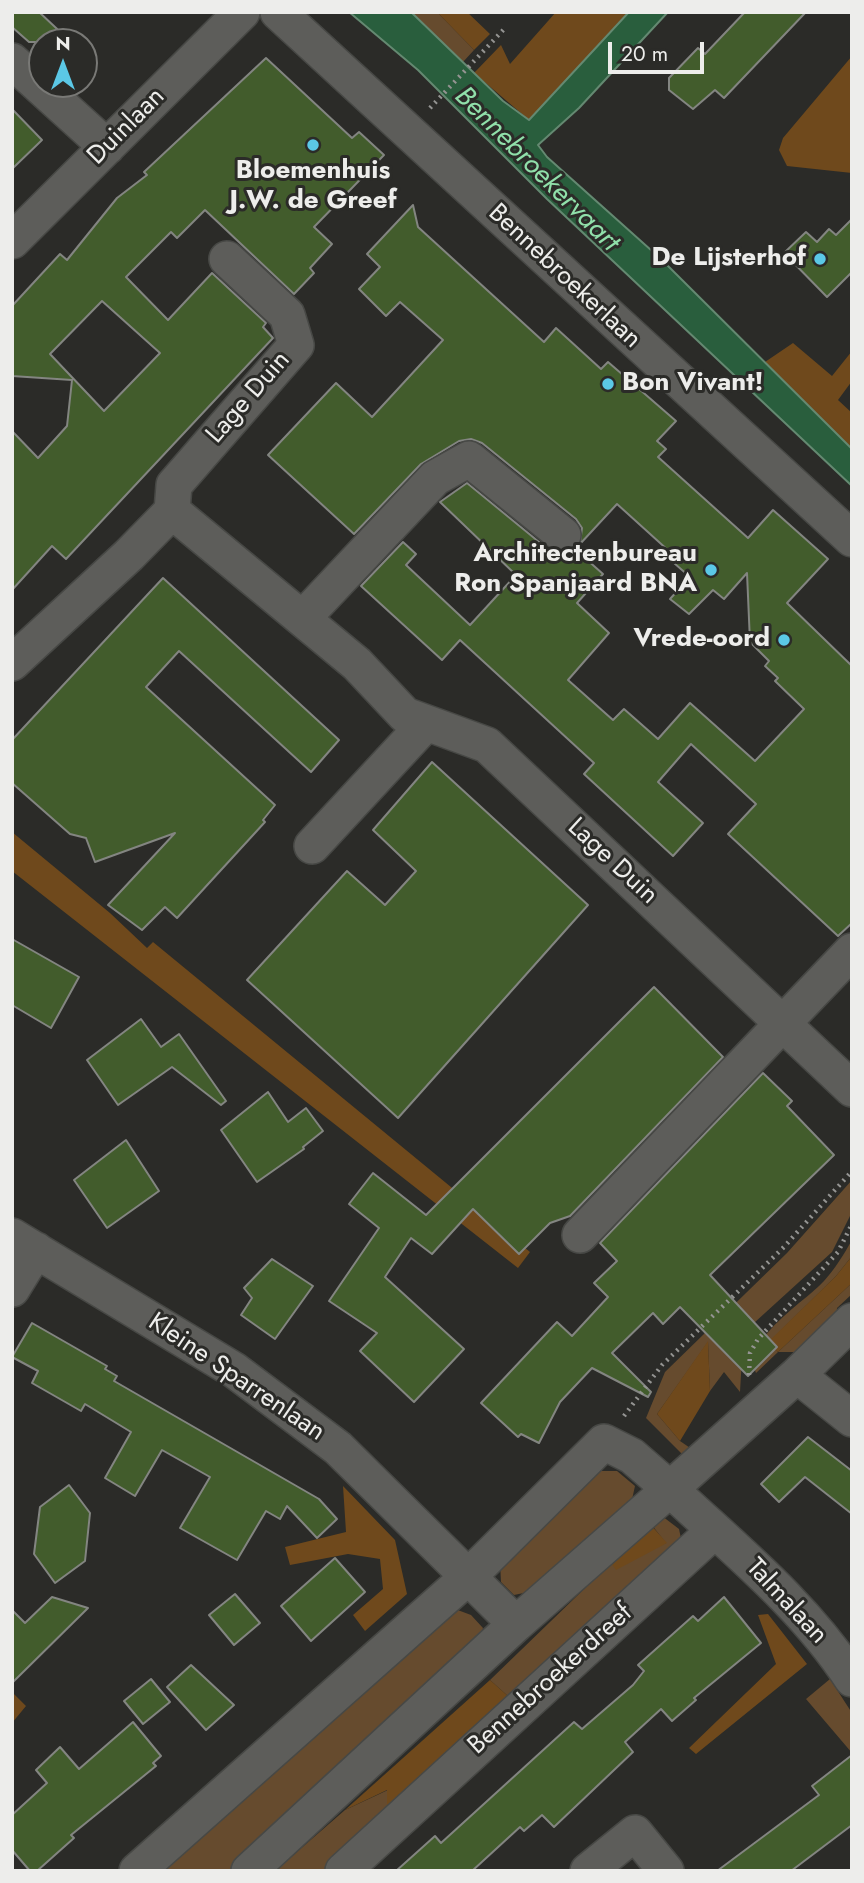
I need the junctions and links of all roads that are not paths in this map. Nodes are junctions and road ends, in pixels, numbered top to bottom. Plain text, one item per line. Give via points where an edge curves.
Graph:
1 (242, 12) edge
2 (278, 12) edge
3 (12, 61) edge
4 (107, 147) junction
5 (12, 241) edge
6 (227, 259) dead end
7 (172, 511) junction
8 (563, 535) dead end
9 (852, 539) edge
10 (303, 618) junction
11 (12, 663) edge
12 (426, 723) junction
13 (312, 846) dead end
14 (852, 951) edge
15 (782, 1026) junction
16 (852, 1089) edge
17 (580, 1235) dead end
18 (24, 1243) edge
19 (12, 1289) edge
20 (852, 1321) edge
21 (803, 1370) junction
22 (852, 1419) edge
23 (670, 1489) junction
24 (714, 1531) junction
25 (468, 1577) junction
26 (516, 1624) junction
27 (852, 1679) edge
28 (137, 1871) edge
29 (249, 1871) edge
30 (343, 1871) edge
31 (588, 1871) edge
32 (666, 1871) edge

1 - 4 street, Duinlaan
2 - 9 street, Bennebroekerlaan
3 - 4 street
4 - 5 street, Duinlaan
6 - 7 street, Lage Duin via 287,315 296,345 174,485
7 - 10 street, Lage Duin
7 - 11 street
8 - 10 street via 470,459 435,478
10 - 12 street, Lage Duin via 357,664 405,715
12 - 13 street
12 - 15 street, Lage Duin via 486,745
14 - 15 street
15 - 16 street, Lage Duin
15 - 17 street
18 - 19 street
18 - 25 street, Kleine Sparrenlaan via 234,1370 338,1448
20 - 21 street
21 - 22 street
21 - 23 street
23 - 24 street
23 - 25 street via 632,1456 604,1442
23 - 26 street
24 - 27 street, Talmalaan via 764,1575
24 - 30 street, Bennebroekerdreef
25 - 26 street
25 - 28 street
26 - 29 street
31 - 32 street via 635,1833

